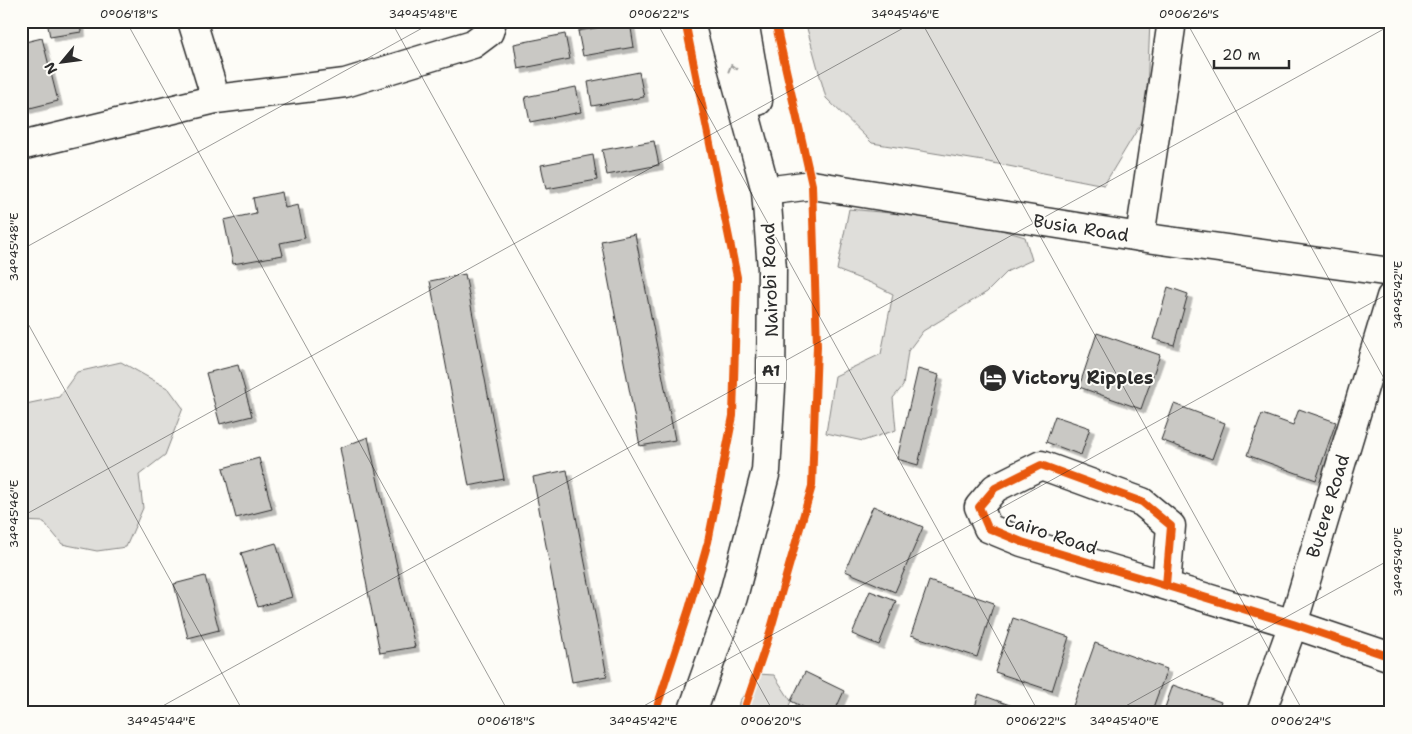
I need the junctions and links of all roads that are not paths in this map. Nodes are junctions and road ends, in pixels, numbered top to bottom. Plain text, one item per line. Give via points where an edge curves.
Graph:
1 (192, 21) edge
2 (492, 21) edge
3 (720, 21) edge
4 (744, 21) edge
5 (1172, 21) edge
6 (216, 99) junction
7 (21, 146) edge
8 (773, 190) junction
9 (1140, 237) junction
10 (1391, 272) edge
11 (1391, 297) edge
12 (1166, 585) junction
13 (1293, 624) junction
14 (1391, 657) edge
15 (692, 713) edge
16 (700, 713) edge
17 (1261, 713) edge

1 - 6 main road
2 - 6 main road via 489,32 473,44 345,83
15 -> 3 main road, Nairobi Road / A1 via 733,596 766,471 771,387 772,269 766,191
4 - 8 main road, Nairobi Road / A1
5 - 9 main road
6 - 7 main road
8 - 9 main road, Busia Road via 812,185
8 - 16 main road, Nairobi Road / A1 via 777,379 770,472 756,540
9 - 10 main road, Busia Road
11 - 13 main road, Butere Road
12 - 12 main road, Cairo Road via 1022,542 988,528 979,507 995,488 1041,465 1142,502 1170,526
12 - 13 main road, Cairo Road
13 - 14 main road, Cairo Road
13 - 17 main road, Butere Road

